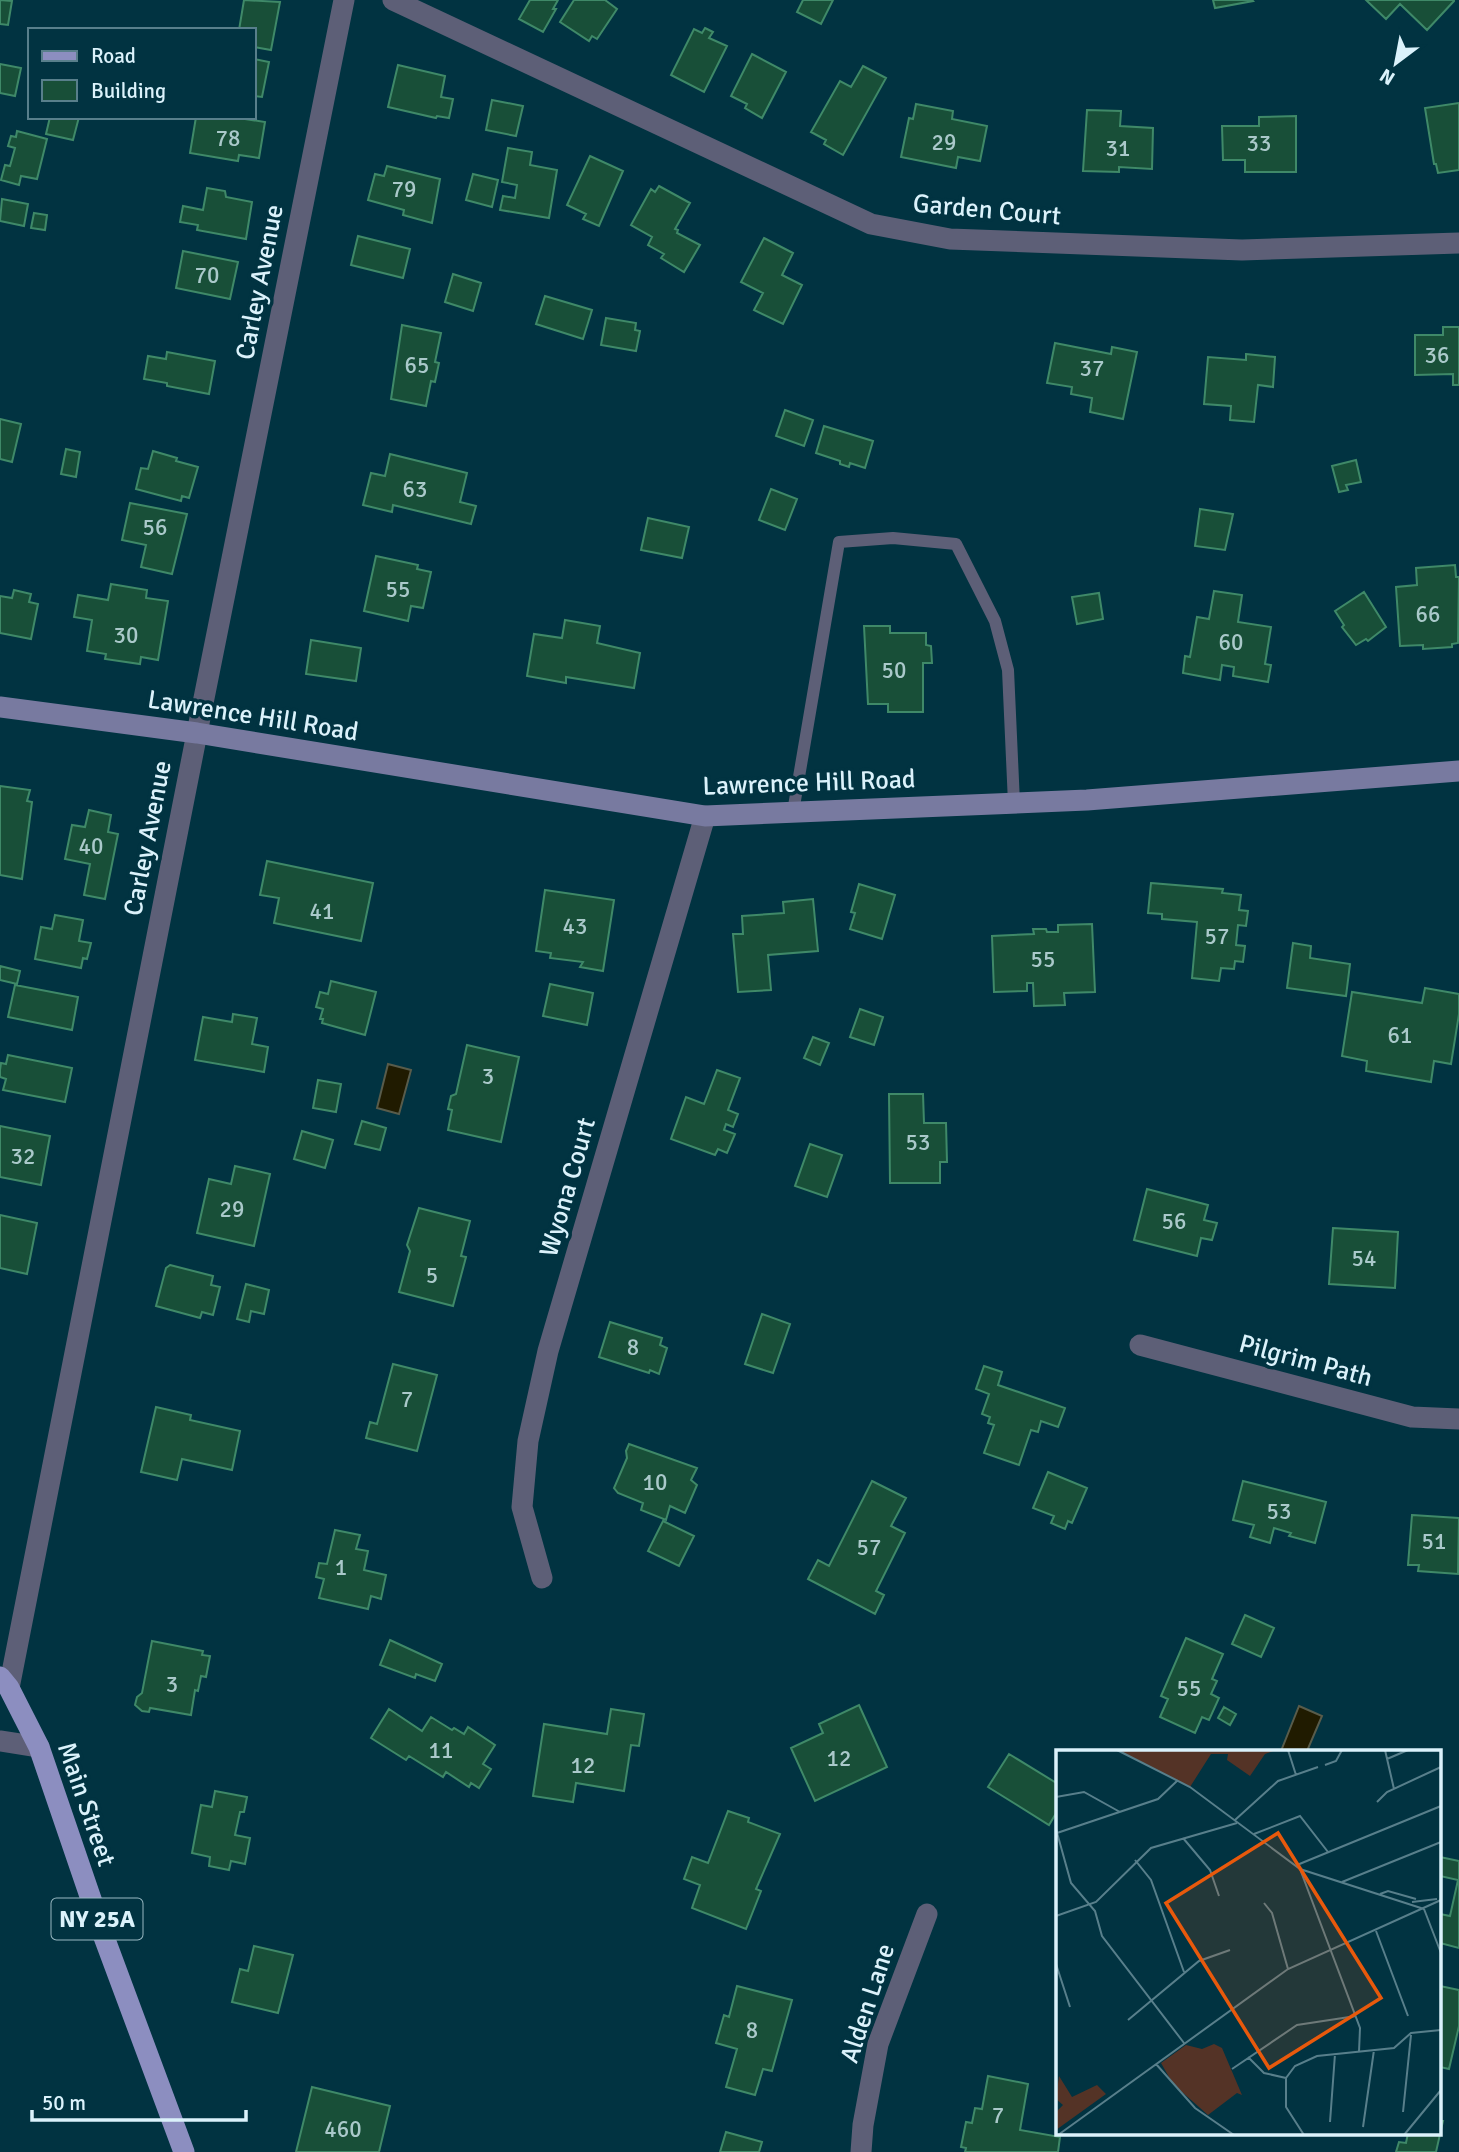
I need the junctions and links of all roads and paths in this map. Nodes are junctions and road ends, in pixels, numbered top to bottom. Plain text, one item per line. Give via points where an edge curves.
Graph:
1 (344, 0) edge
2 (393, 0) edge
3 (1459, 243) edge
4 (0, 707) edge
5 (197, 733) junction
6 (1459, 771) edge
7 (1014, 803) junction
8 (793, 812) junction
9 (705, 816) junction
10 (1140, 1345) dead end
11 (1459, 1419) edge
12 (542, 1578) dead end
13 (4, 1682) edge
14 (0, 1741) edge
15 (39, 1747) junction
16 (927, 1914) dead end
17 (184, 2152) edge
18 (861, 2152) edge

1 - 5 street, Carley Avenue
2 - 3 street, Garden Court via 871,224 950,239 1242,250
4 - 5 main road, Lawrence Hill Road
5 - 9 main road, Lawrence Hill Road
5 - 13 street, Carley Avenue
6 - 7 main road, Lawrence Hill Road
7 - 8 main road, Lawrence Hill Road
7 - 8 lane via 1008,670 995,621 956,544 893,538 839,542
8 - 9 main road, Lawrence Hill Road
9 - 12 street, Wyona Court via 548,1352 528,1441 522,1507
10 - 11 street, Pilgrim Path via 1412,1417
13 - 15 main road, Main Street / NY 25A
14 - 15 street
15 - 17 main road, Main Street / NY 25A
16 - 18 street, Alden Lane via 878,2044

